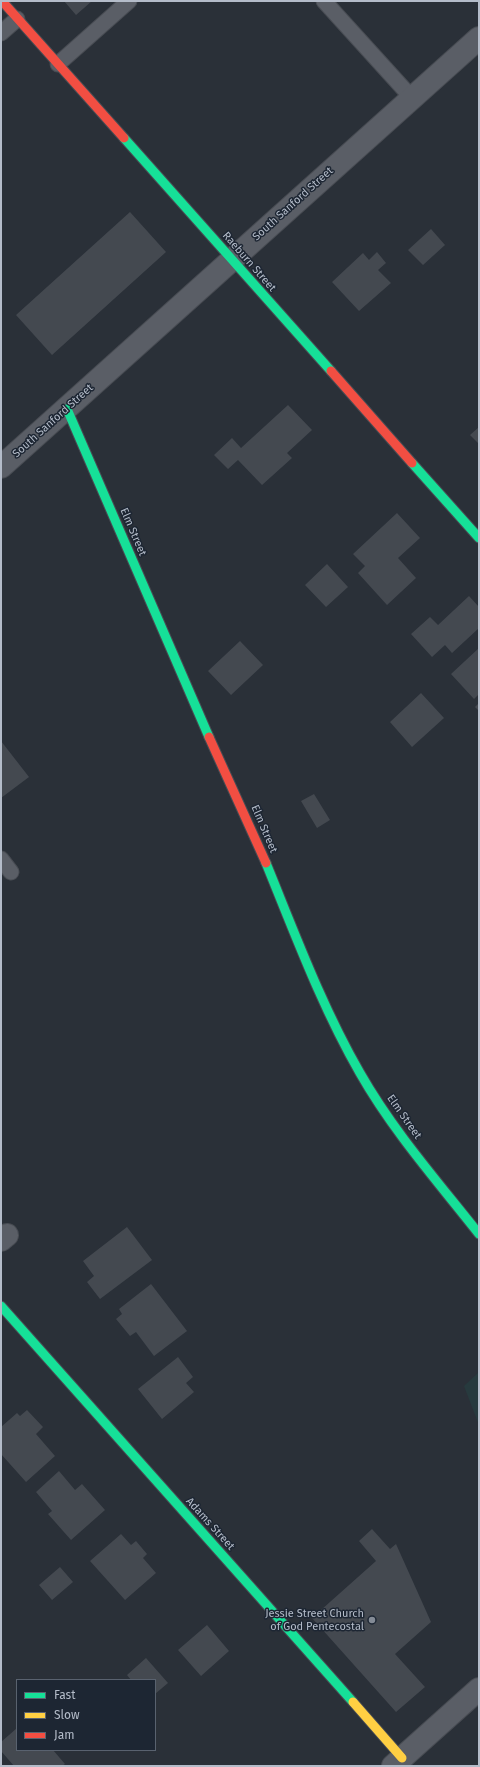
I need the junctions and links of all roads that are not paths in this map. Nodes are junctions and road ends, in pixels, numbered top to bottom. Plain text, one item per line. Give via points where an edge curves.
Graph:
1 (2, 1) edge
2 (129, 1) edge
3 (324, 1) edge
4 (17, 19) junction
5 (1, 33) edge
6 (479, 38) edge
7 (58, 64) junction
8 (412, 98) junction
9 (231, 260) junction
10 (67, 409) junction
11 (1, 467) edge
12 (479, 538) edge
13 (1, 859) edge
14 (11, 872) dead end
15 (479, 1234) edge
16 (1, 1306) edge
17 (479, 1689) edge
18 (397, 1762) edge

1 - 4 street, Raeburn Street
2 - 7 lane
3 - 8 lane
4 - 5 lane
4 - 7 street, Raeburn Street
6 - 8 street, South Sanford Street
7 - 9 street, Raeburn Street
8 - 9 street, South Sanford Street
9 - 10 street, South Sanford Street
9 - 12 street, Raeburn Street
10 - 11 street, South Sanford Street
10 - 15 street, Elm Street via 346,1048 402,1136
13 - 14 lane
16 - 18 street, Adams Street
17 - 18 street

